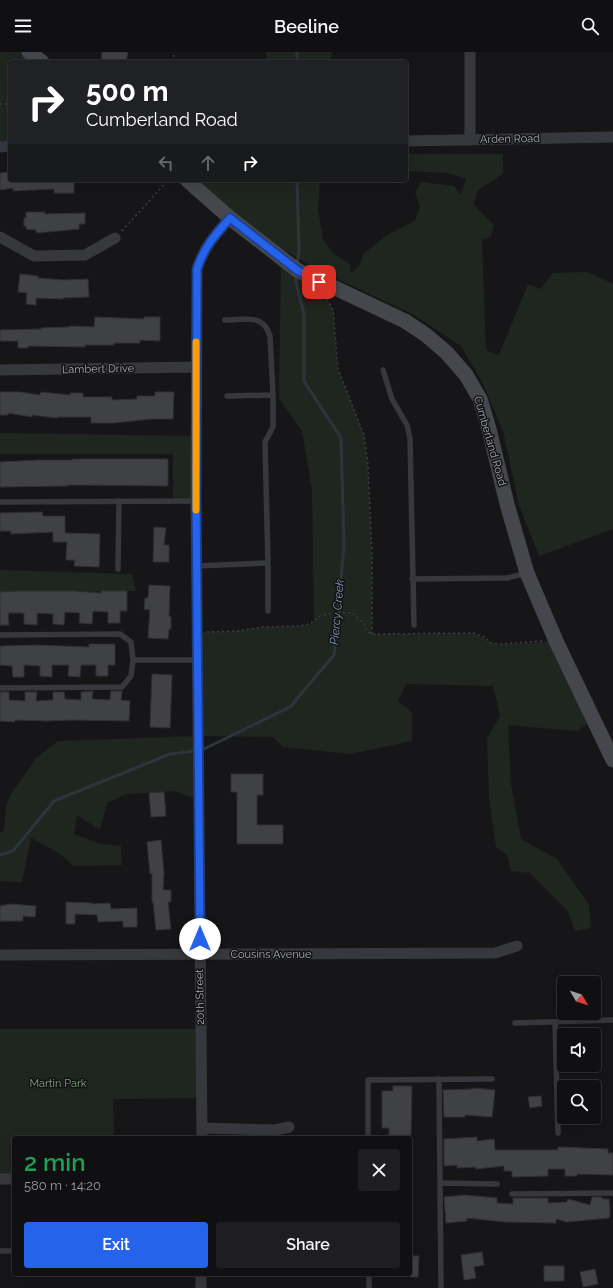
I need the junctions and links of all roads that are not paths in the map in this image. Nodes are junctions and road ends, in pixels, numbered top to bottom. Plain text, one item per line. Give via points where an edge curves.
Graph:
1 (29, 52) edge
2 (470, 52) edge
3 (39, 60) edge
4 (613, 138) edge
5 (470, 140) junction
6 (408, 141) edge
7 (189, 182) edge
8 (230, 218) junction
9 (0, 236) edge
10 (115, 238) road end
11 (225, 320) dead end
12 (196, 367) junction
13 (0, 370) edge
14 (384, 370) dead end
15 (273, 395) junction
16 (227, 396) dead end
17 (119, 501) junction
18 (196, 501) junction
19 (0, 502) edge
20 (268, 563) junction
21 (196, 566) junction
22 (118, 569) dead end
23 (527, 573) junction
24 (412, 579) junction
25 (268, 611) dead end
26 (414, 625) dead end
27 (0, 635) edge
28 (133, 660) junction
29 (197, 660) junction
30 (0, 688) edge
31 (613, 760) edge
32 (517, 946) dead end
33 (200, 954) junction
34 (0, 955) edge
35 (613, 1020) edge
36 (556, 1022) junction
37 (515, 1023) dead end
38 (492, 1078) dead end
39 (439, 1079) junction
40 (289, 1127) dead end
41 (202, 1133) edge
42 (558, 1133) dead end
43 (368, 1136) edge
44 (0, 1179) edge
45 (12, 1179) edge
46 (440, 1184) junction
47 (497, 1184) dead end
48 (613, 1193) edge
49 (512, 1194) dead end
50 (12, 1250) edge
51 (0, 1251) edge
52 (201, 1276) edge
53 (369, 1276) edge
54 (201, 1288) edge
55 (369, 1288) edge
56 (441, 1288) edge

1 - 3 street
2 - 5 street
4 - 5 street, Arden Road
5 - 6 street, Arden Road
7 - 8 street, Cumberland Road
8 - 12 street, 20th Street via 208,243 197,269
8 - 23 street, Cumberland Road via 297,270 405,321 447,353 466,375 480,399
9 - 10 street via 34,256 85,255
11 - 15 lane via 256,319 268,328
12 - 13 street, Lambert Drive
12 - 18 street, 20th Street
14 - 24 lane via 392,399 407,425 410,438
15 - 16 lane
15 - 20 lane via 273,427 265,442
17 - 18 lane
17 - 19 lane
17 - 22 lane
18 - 21 street, 20th Street
20 - 21 lane
20 - 25 lane
21 - 29 street, 20th Street
23 - 24 lane via 507,578
23 - 31 street, Cumberland Road via 556,641
24 - 26 lane
27 - 28 lane via 120,634 131,642
28 - 29 lane
28 - 30 lane via 131,676 122,687
29 - 33 street, 20th Street
32 - 33 street, Cousins Avenue via 495,953
33 - 34 street, Cousins Avenue
33 - 41 street, 20th Street
35 - 36 lane
36 - 37 lane
36 - 42 lane
38 - 39 lane
39 - 43 lane via 368,1080
39 - 46 lane
40 - 41 street via 275,1130
44 - 45 street
46 - 47 lane
46 - 56 lane
48 - 49 lane
50 - 51 lane
52 - 54 street
53 - 55 lane

